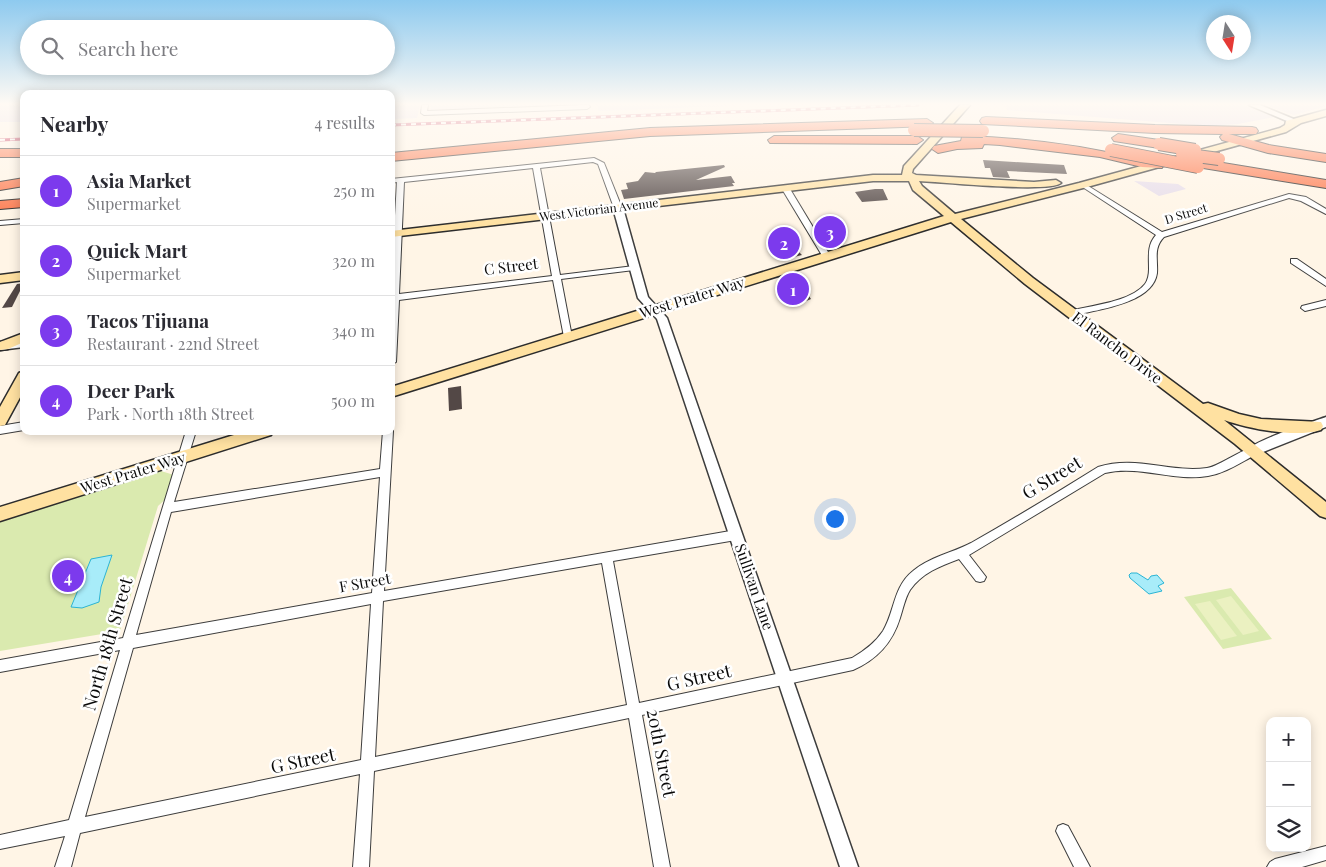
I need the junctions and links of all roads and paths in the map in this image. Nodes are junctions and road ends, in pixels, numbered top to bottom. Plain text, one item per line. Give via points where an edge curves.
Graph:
1 (415, 145) edge
2 (501, 145) edge
3 (576, 145) edge
4 (929, 145) edge
5 (941, 145) edge
6 (954, 145) edge
7 (989, 145) edge
8 (1037, 145) edge
9 (1061, 145) edge
10 (1126, 145) edge
11 (1166, 145) edge
12 (1204, 145) edge
13 (1220, 145) edge
14 (1262, 145) edge
15 (1270, 145) edge
16 (395, 147) edge
17 (938, 149) junction
18 (1282, 150) junction
19 (1088, 152) junction
20 (0, 153) edge
21 (20, 153) edge
22 (1179, 154) junction
23 (1107, 155) junction
24 (395, 157) edge
25 (1225, 158) junction
26 (1326, 158) edge
27 (1134, 162) junction
28 (911, 163) junction
29 (395, 165) edge
30 (1157, 165) junction
31 (536, 166) junction
32 (1119, 166) junction
33 (928, 168) dead end
34 (1326, 172) edge
35 (1326, 176) edge
36 (873, 178) junction
37 (946, 179) junction
38 (401, 180) junction
39 (913, 180) junction
40 (1072, 180) junction
41 (395, 181) edge
42 (20, 183) edge
43 (1326, 184) edge
44 (1083, 185) junction
45 (0, 186) edge
46 (807, 186) junction
47 (786, 189) junction
48 (1326, 191) edge
49 (1027, 192) junction
50 (1051, 193) junction
51 (20, 194) edge
52 (0, 196) edge
53 (929, 199) junction
54 (20, 202) edge
55 (0, 205) edge
56 (993, 206) junction
57 (618, 208) junction
58 (1326, 212) edge
59 (20, 215) edge
60 (545, 216) junction
61 (0, 217) edge
62 (951, 218) junction
63 (20, 221) edge
64 (0, 223) edge
65 (922, 226) junction
66 (395, 234) edge
67 (1161, 235) junction
68 (827, 257) junction
69 (1294, 261) dead end
70 (634, 268) junction
71 (20, 276) edge
72 (556, 277) junction
73 (0, 279) edge
74 (1326, 284) edge
75 (395, 298) edge
76 (1326, 303) edge
77 (1305, 308) dead end
78 (655, 310) junction
79 (1071, 313) junction
80 (568, 337) junction
81 (20, 339) edge
82 (20, 344) edge
83 (2, 346) edge
84 (20, 384) edge
85 (395, 391) edge
86 (1188, 400) junction
87 (0, 421) edge
88 (1321, 424) edge
89 (20, 427) edge
90 (0, 430) edge
91 (190, 435) edge
92 (253, 435) edge
93 (388, 435) edge
94 (1253, 450) junction
95 (184, 457) junction
96 (385, 472) junction
97 (167, 508) junction
98 (1326, 511) edge
99 (0, 514) edge
100 (736, 535) junction
101 (961, 554) junction
102 (607, 557) junction
103 (980, 578) dead end
104 (378, 596) junction
105 (127, 644) junction
106 (0, 666) edge
107 (785, 678) junction
108 (634, 712) junction
109 (366, 767) junction
110 (74, 827) junction
111 (1064, 831) dead end
112 (0, 842) edge
113 (1326, 853) edge
114 (63, 867) edge
115 (361, 867) edge
116 (662, 867) edge
117 (849, 867) edge
118 (1082, 867) edge
119 (1275, 867) edge

1 - 16 highway
2 - 24 highway
3 - 29 highway
4 - 28 main road
5 - 17 main road
6 - 17 highway
7 - 23 highway
8 - 19 highway
9 - 23 highway
10 - 25 highway, bridge
11 - 25 highway, bridge
12 - 22 main road
13 - 22 main road, West Prater Way
14 - 18 highway
15 - 18 highway
17 - 39 main road via 921,164
18 - 26 highway
19 - 27 highway
19 - 32 highway via 1111,158
20 - 21 highway
22 - 27 main road, West Prater Way
22 - 30 main road, West Prater Way
22 - 43 highway via 1197,163
23 - 48 highway
25 - 34 highway
25 - 35 highway
27 - 30 highway
27 - 32 main road, West Prater Way
28 - 36 main road
28 - 39 main road via 907,174
30 - 44 main road, West Prater Way
31 - 38 street
31 - 57 street via 601,163
31 - 60 street
32 - 40 main road, West Prater Way
33 - 37 main road
36 - 39 main road, West Victorian Avenue
36 - 46 main road, West Victorian Avenue
37 - 39 main road, West Victorian Avenue
37 - 40 main road, West Victorian Avenue via 1041,186
38 - 41 street
38 - 66 street
39 - 46 main road, West Victorian Avenue via 819,188
39 - 49 main road, West Victorian Avenue via 956,186 1006,185
39 - 53 main road, El Rancho Drive
40 - 49 main road, West Prater Way
42 - 45 highway
44 - 50 main road, West Prater Way
44 - 67 street
46 - 47 main road, West Victorian Avenue
47 - 57 main road, West Victorian Avenue
47 - 68 street
49 - 50 main road, West Victorian Avenue
49 - 56 main road, West Prater Way
50 - 56 main road, West Prater Way
51 - 52 highway
53 - 62 main road, El Rancho Drive
53 - 65 main road via 933,216
54 - 55 highway
56 - 62 main road, West Prater Way
57 - 60 main road, West Victorian Avenue
57 - 70 street, Sullivan Lane
58 - 67 street, D Street via 1293,196
59 - 61 highway
60 - 66 main road, West Victorian Avenue
60 - 72 street
62 - 65 main road, West Prater Way
62 - 79 main road, El Rancho Drive
63 - 64 street
65 - 68 main road, West Prater Way
67 - 79 street, D Street via 1154,242 1151,279 1142,291
68 - 78 main road, West Prater Way
69 - 74 street
70 - 72 street, C Street
70 - 78 street, Sullivan Lane via 643,298
71 - 73 main road
72 - 75 street, C Street
72 - 80 street
76 - 77 street
78 - 80 main road, West Prater Way
78 - 100 street, Sullivan Lane via 662,318
79 - 86 main road, El Rancho Drive
80 - 85 main road, West Prater Way
81 - 83 main road
82 - 83 street
84 - 87 main road
86 - 88 main road via 1250,424
86 - 94 main road, El Rancho Drive
88 - 94 street, G Street
89 - 90 street
91 - 95 street, North 18th Street
92 - 95 main road, West Prater Way
93 - 96 street
94 - 98 main road, El Rancho Drive
94 - 101 street, G Street via 1207,472 1178,472 1134,464 1112,466
95 - 97 street, North 18th Street
95 - 99 main road, West Prater Way
96 - 97 street
96 - 104 street
97 - 105 street, North 18th Street
100 - 102 street, F Street
100 - 107 street, Sullivan Lane
101 - 103 street
101 - 107 street, G Street via 922,570 911,579 898,600 891,630 874,652 848,666
102 - 104 street, F Street
102 - 108 street, 20th Street
104 - 105 street, F Street
104 - 109 street
105 - 106 street, F Street
105 - 110 street, North 18th Street
107 - 108 street, G Street
107 - 117 street, Sullivan Lane
108 - 109 street, G Street
108 - 116 street, 20th Street
109 - 110 street, G Street
109 - 115 street
110 - 112 street, G Street
110 - 114 street, North 18th Street
111 - 118 street
113 - 119 street

